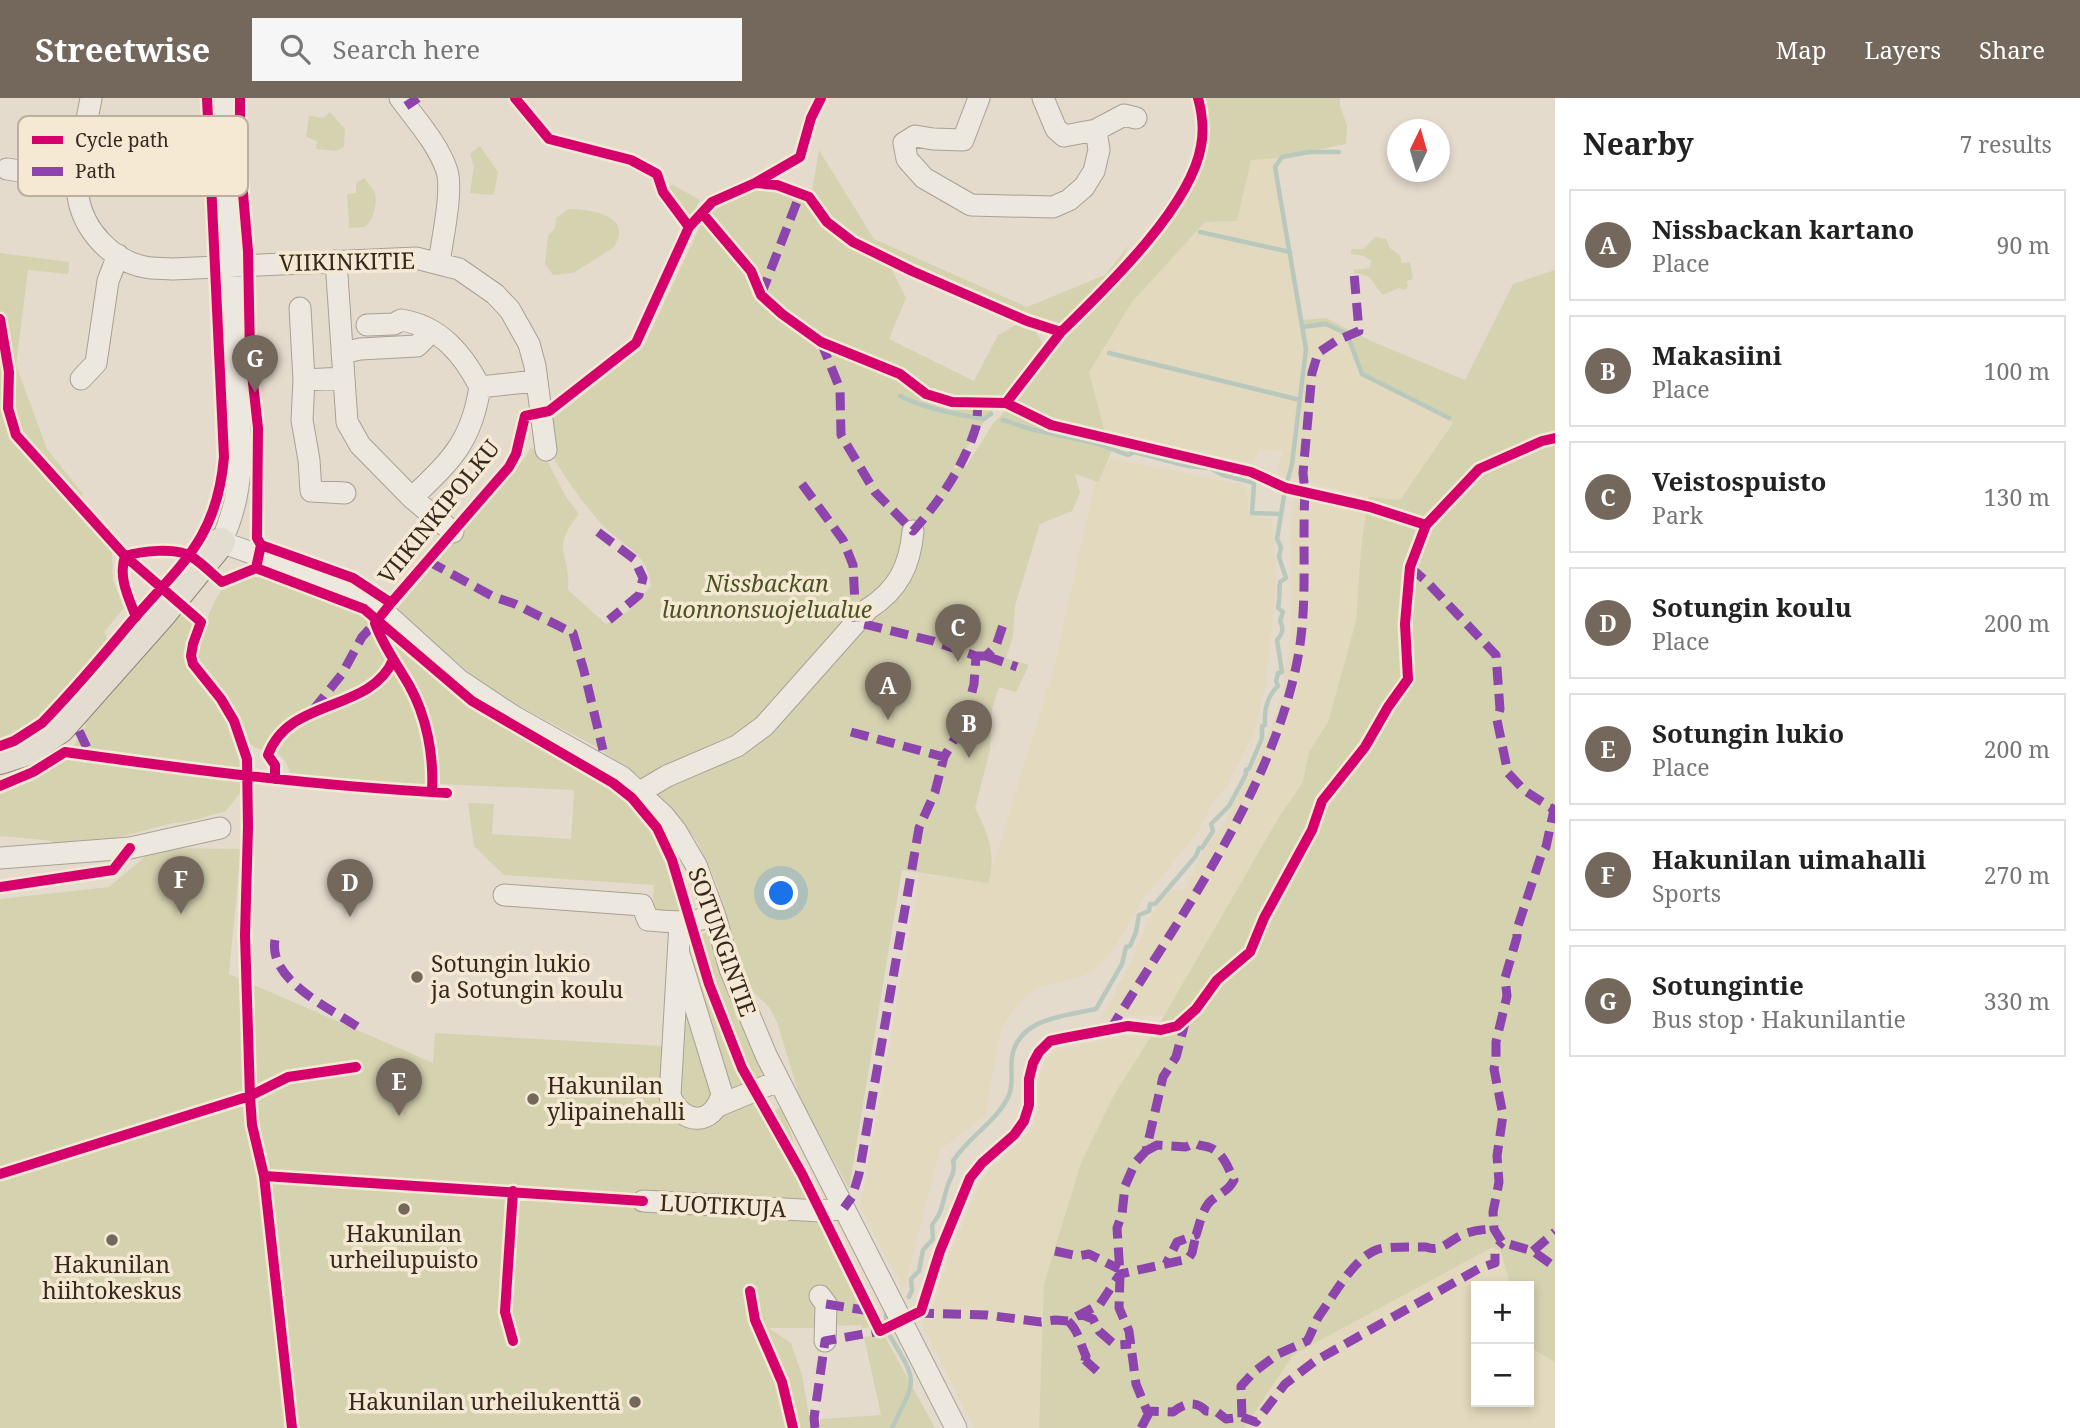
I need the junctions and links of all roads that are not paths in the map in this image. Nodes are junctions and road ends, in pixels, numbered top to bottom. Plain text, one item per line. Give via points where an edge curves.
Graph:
1 (91, 98) edge
2 (225, 98) edge
3 (400, 98) edge
4 (979, 98) edge
5 (1043, 98) edge
6 (88, 116) edge
7 (226, 116) edge
8 (1136, 118) dead end
9 (1096, 130) junction
10 (7, 169) dead end
11 (18, 171) edge
12 (78, 196) edge
13 (229, 196) edge
14 (118, 255) junction
15 (335, 261) junction
16 (439, 263) junction
17 (232, 266) junction
18 (300, 308) dead end
19 (368, 325) dead end
20 (432, 331) junction
21 (342, 353) junction
22 (344, 377) junction
23 (81, 379) dead end
24 (304, 380) junction
25 (537, 381) junction
26 (480, 387) junction
27 (546, 450) dead end
28 (345, 493) dead end
29 (412, 498) junction
30 (912, 531) dead end
31 (453, 532) dead end
32 (221, 542) junction
33 (0, 760) edge
34 (640, 792) junction
35 (220, 828) dead end
36 (0, 858) edge
37 (504, 895) dead end
38 (715, 916) junction
39 (680, 923) junction
40 (679, 954) junction
41 (778, 1081) junction
42 (718, 1106) junction
43 (643, 1201) dead end
44 (844, 1208) junction
45 (820, 1296) dead end
46 (825, 1341) dead end
47 (956, 1428) edge

1 - 6 street
2 - 7 street
3 - 16 street via 435,146 447,173
4 - 9 street via 963,140 915,136 904,143 907,159 924,178 971,205 1053,207 1069,200 1094,171 1099,150
5 - 9 street via 1056,129 1064,136
8 - 9 street via 1124,115
10 - 11 street
12 - 14 street via 94,235
13 - 17 street
14 - 17 street, VIIKINKITIE via 146,267
14 - 23 street via 108,281 96,363
15 - 16 street, VIIKINKITIE via 416,258
15 - 17 street, VIIKINKITIE
15 - 21 street
16 - 25 street, VIIKINKITIE via 459,269 495,293 510,310 529,344
17 - 32 street via 241,452 237,499
18 - 24 street
19 - 20 street via 401,320
20 - 21 street via 417,346
20 - 26 street via 455,346
21 - 22 street
22 - 24 street
22 - 29 street via 347,422 360,445
24 - 28 street via 302,420 311,491
25 - 26 street
25 - 27 street, VIIKINKITIE
26 - 29 street via 477,408 456,453
29 - 31 street
30 - 34 street via 911,554 885,598 868,609 764,726 737,746
32 - 33 main road via 60,729 28,751
32 - 34 street, SOTUNGINTIE via 371,600 475,691
34 - 38 street, SOTUNGINTIE via 685,845
35 - 36 street via 130,848
37 - 39 street via 642,905 648,919
38 - 39 street
38 - 41 street, SOTUNGINTIE via 730,970
39 - 40 street
40 - 42 street via 722,1094
40 - 42 street via 670,1096 686,1117 710,1115
41 - 42 street
41 - 44 street, SOTUNGINTIE
43 - 44 street, LUOTIKUJA via 809,1211
44 - 47 street, SOTUNGINTIE
45 - 46 street via 826,1304

